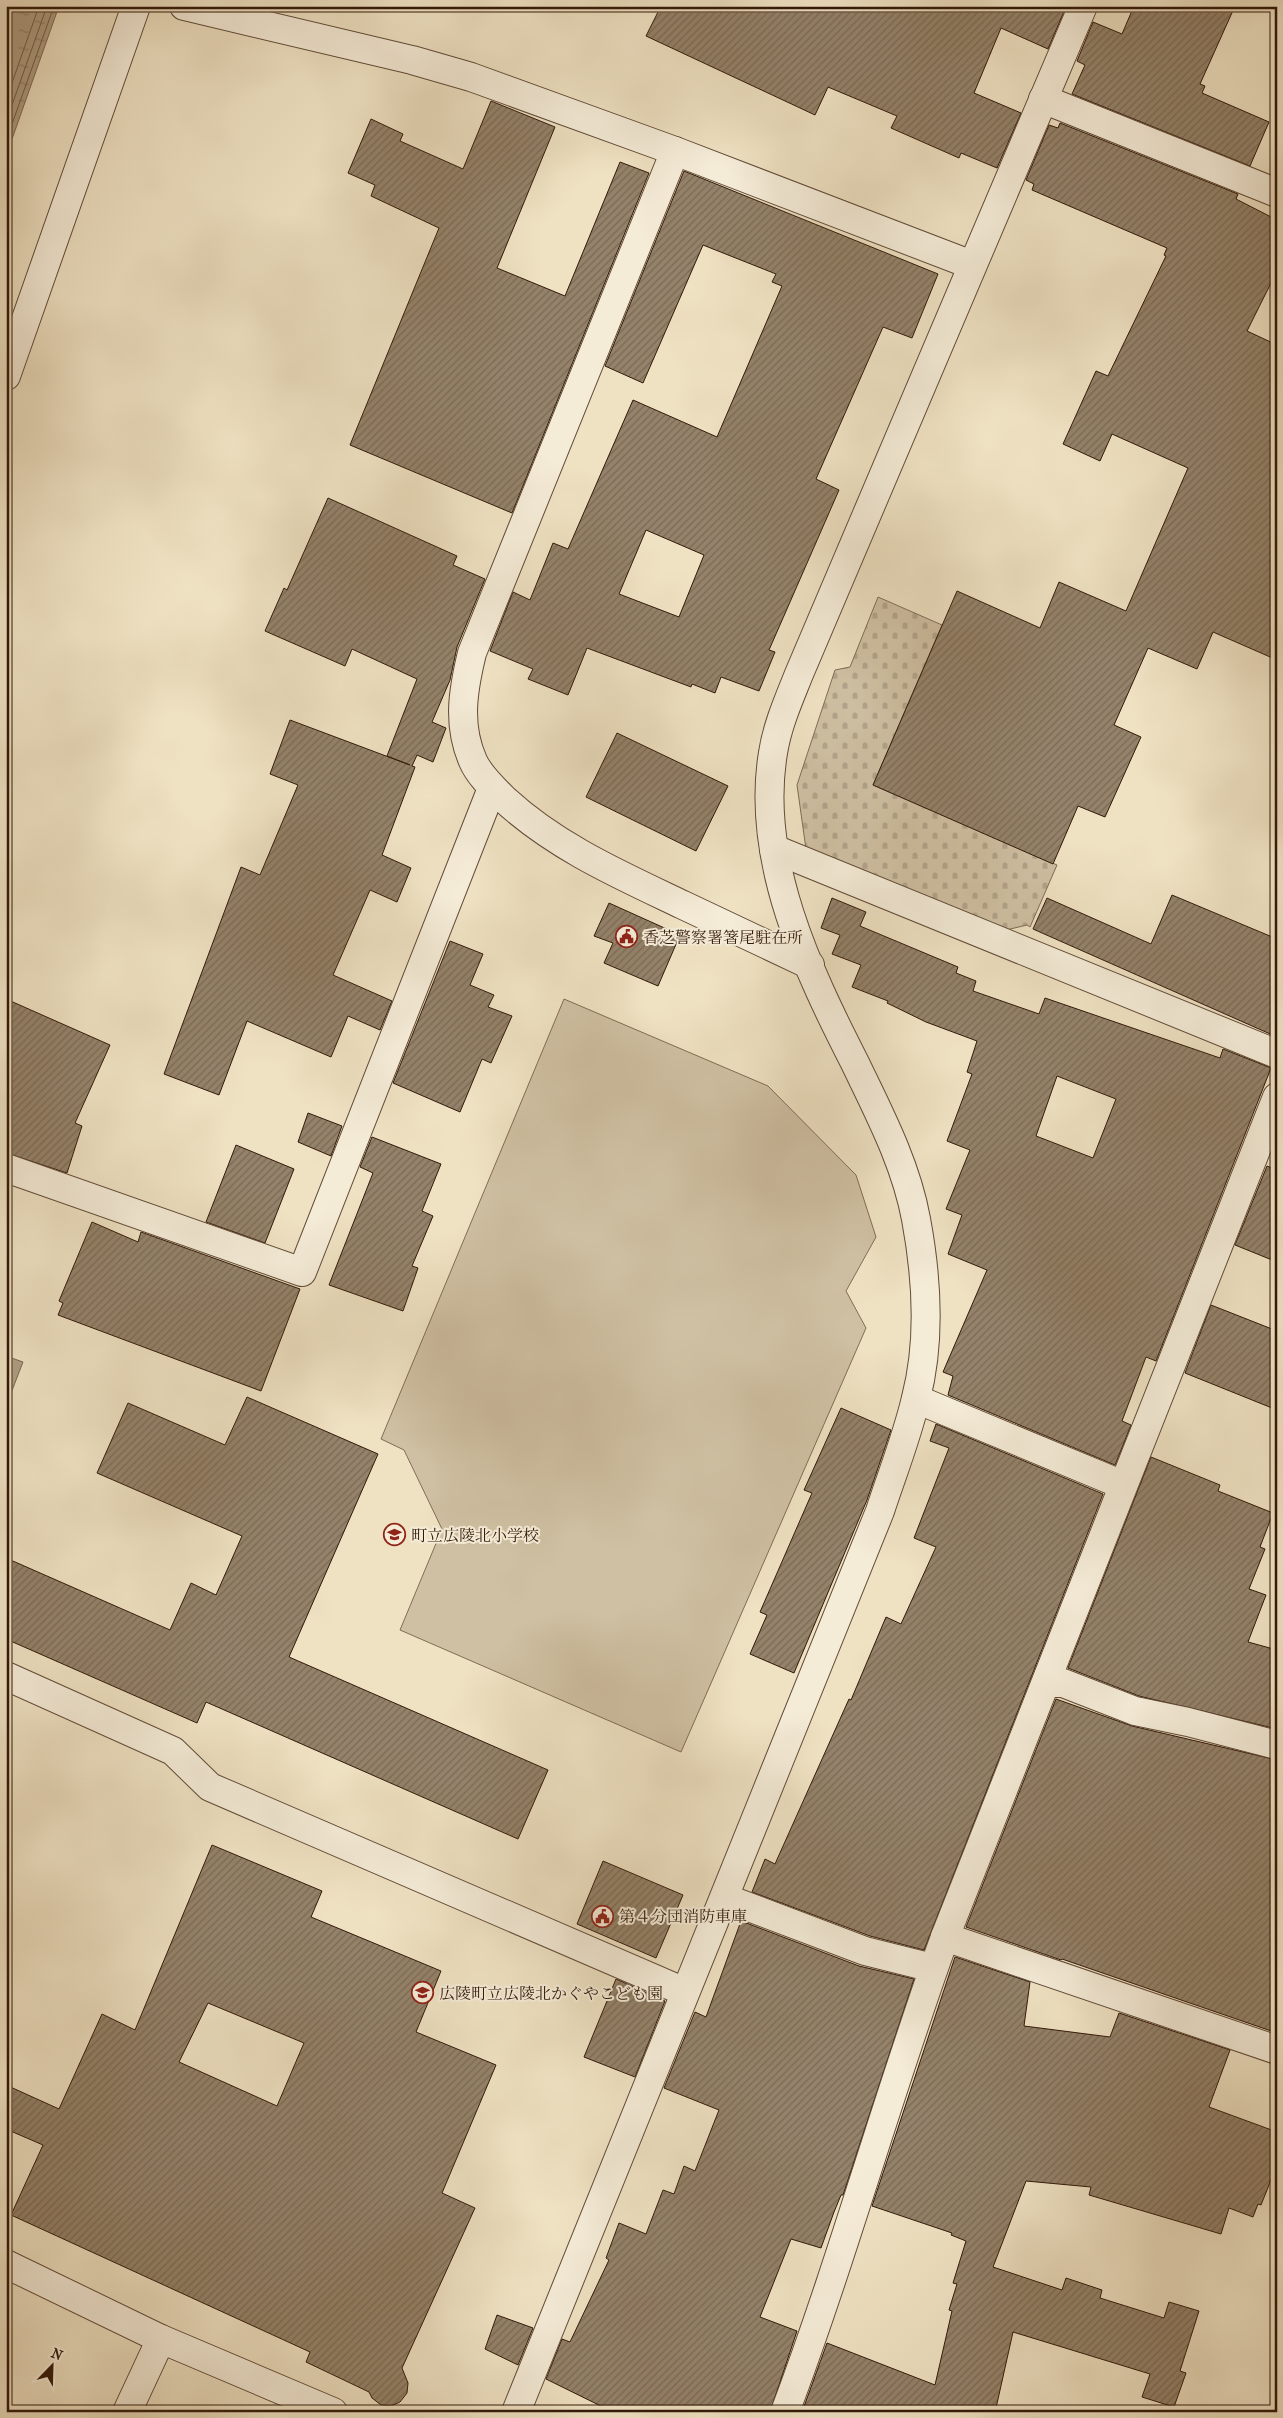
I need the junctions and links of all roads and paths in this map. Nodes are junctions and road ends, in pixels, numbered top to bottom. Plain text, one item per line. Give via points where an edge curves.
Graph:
1 (136, 6) edge
2 (184, 6) edge
3 (1084, 6) edge
4 (1043, 99) junction
5 (675, 151) junction
6 (1277, 193) edge
7 (972, 265) junction
8 (6, 376) edge
9 (492, 788) junction
10 (774, 849) junction
11 (810, 965) junction
12 (1277, 1054) edge
13 (1277, 1097) edge
14 (6, 1168) edge
15 (916, 1398) junction
16 (1123, 1485) junction
17 (6, 1676) edge
18 (1047, 1683) junction
19 (1277, 1745) edge
20 (725, 1898) junction
21 (945, 1937) junction
22 (933, 1968) junction
23 (685, 1992) junction
24 (1277, 2050) edge
25 (6, 2264) edge
26 (161, 2339) junction
27 (127, 2412) edge
28 (333, 2412) edge
29 (516, 2412) edge
30 (786, 2412) edge

1 - 8 street
2 - 5 street via 471,77
3 - 4 street
4 - 6 street
4 - 7 street
5 - 7 street
5 - 9 street via 472,654 463,688 462,725 473,762
7 - 10 street via 784,710 773,753 769,793
9 - 11 street via 558,842
9 - 14 street via 302,1272
10 - 11 street via 790,919
10 - 12 street
11 - 15 street via 820,993 900,1160 916,1217 926,1318 923,1363
13 - 16 street
15 - 16 street
15 - 20 street via 880,1511
16 - 18 street
17 - 23 street via 172,1751 210,1787
18 - 19 street via 1063,1683 1135,1711
18 - 21 street
20 - 22 street via 865,1951
20 - 23 street
21 - 22 street
21 - 24 street
22 - 30 street via 834,2277
23 - 29 street
25 - 26 street
26 - 27 street
26 - 28 street

